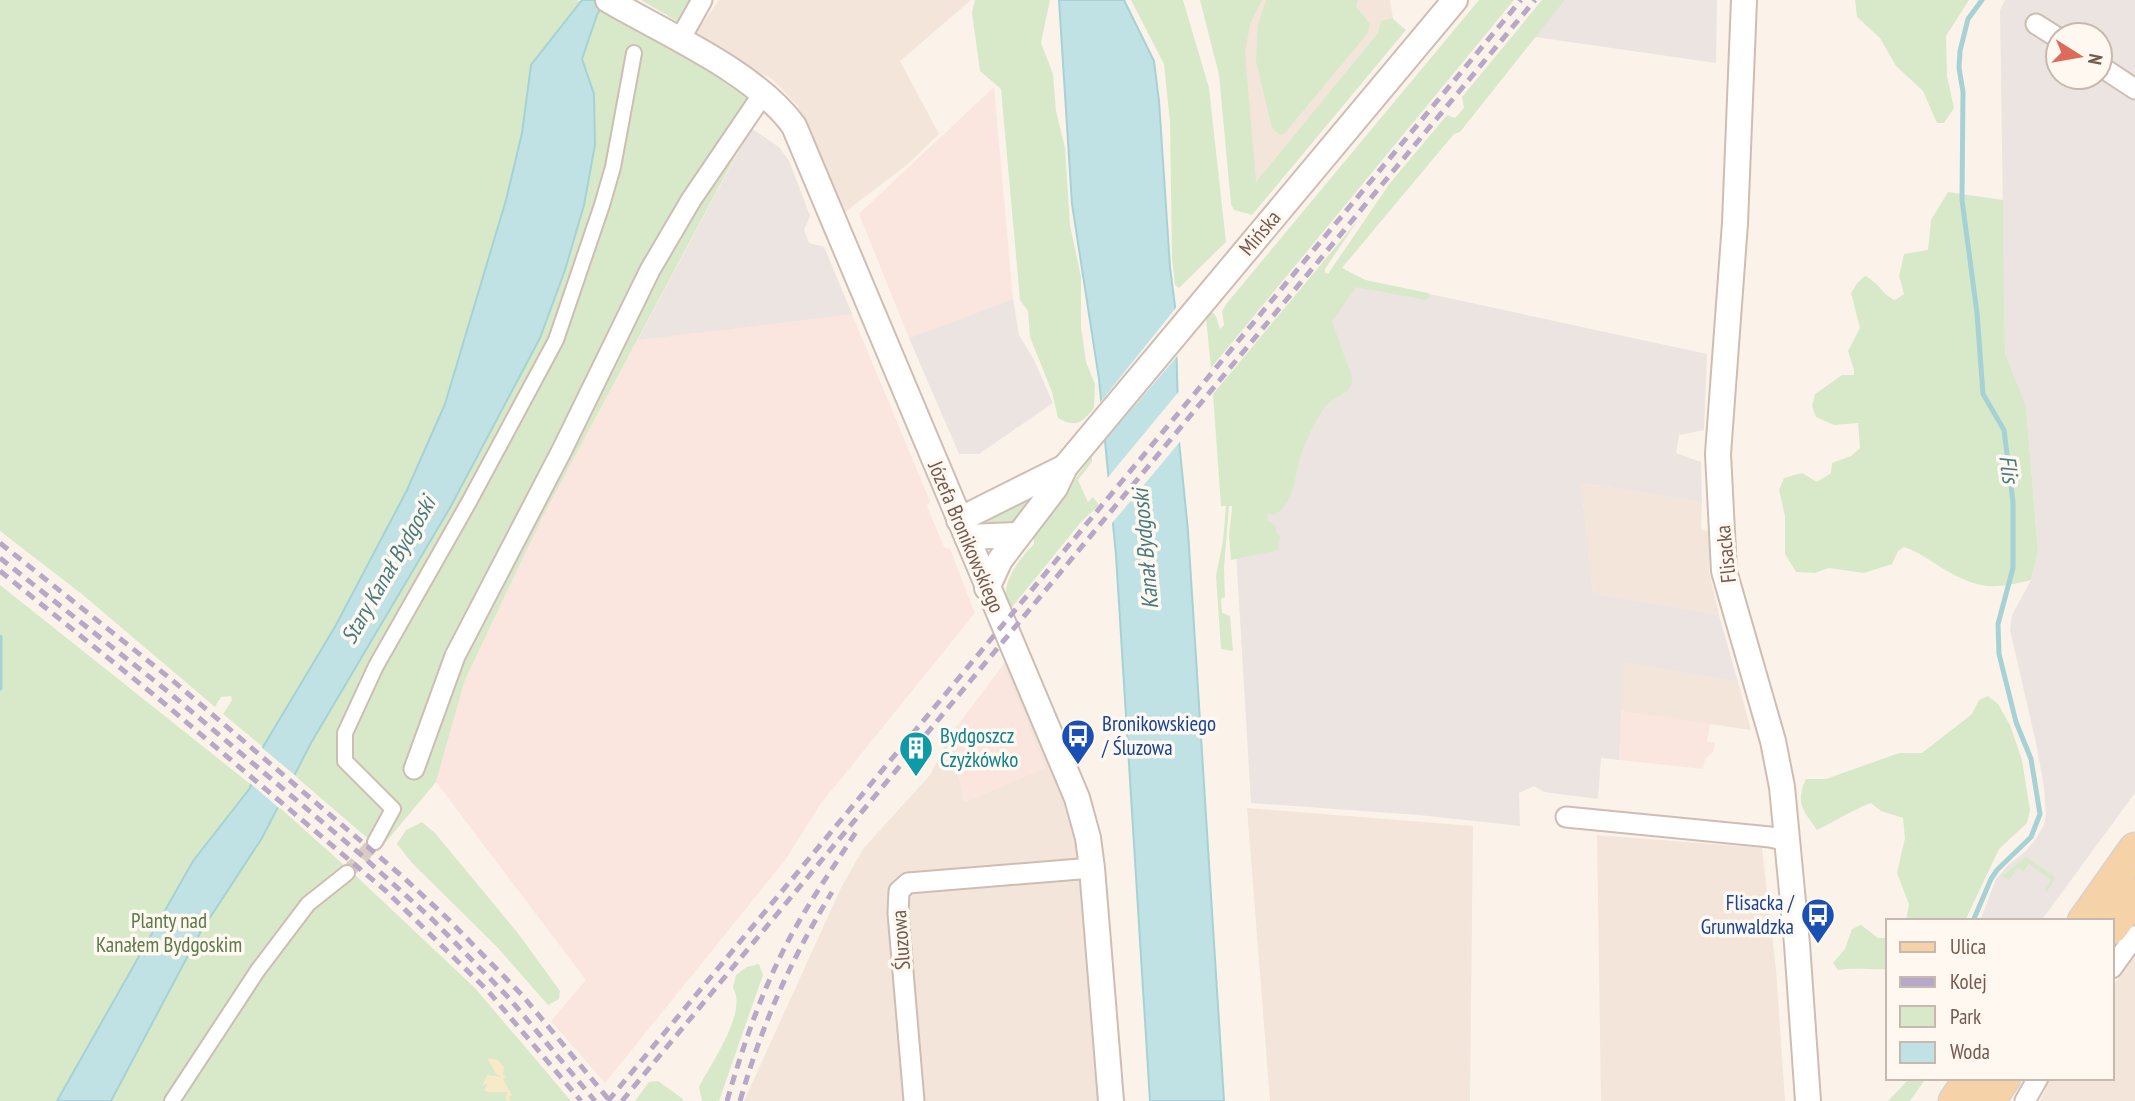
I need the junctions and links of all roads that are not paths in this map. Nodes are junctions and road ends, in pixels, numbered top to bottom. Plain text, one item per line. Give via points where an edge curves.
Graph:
1 (702, 0) edge
2 (1455, 0) edge
3 (1744, 0) edge
4 (611, 2) edge
5 (2036, 24) dead end
6 (2044, 29) edge
7 (679, 41) junction
8 (634, 53) dead end
9 (2114, 75) edge
10 (2135, 89) edge
11 (763, 94) junction
12 (1071, 460) junction
13 (963, 529) junction
14 (1017, 535) junction
15 (987, 588) junction
16 (414, 769) dead end
17 (1566, 817) dead end
18 (1787, 841) junction
19 (375, 842) tunnel mouth
20 (2135, 849) edge
21 (1092, 868) junction
22 (347, 873) tunnel mouth
23 (2135, 895) edge
24 (2085, 919) edge
25 (2114, 924) edge
26 (2135, 936) edge
27 (2114, 965) edge
28 (1970, 1080) edge
29 (2003, 1080) edge
30 (2037, 1080) edge
31 (173, 1101) edge
32 (914, 1101) edge
33 (1111, 1101) edge
34 (1808, 1101) edge
35 (1955, 1101) edge
36 (1989, 1101) edge
37 (2025, 1101) edge

1 - 7 street
2 - 12 street, Mińska
3 - 18 street, Flisacka via 1735,223 1718,454 1724,571 1773,741
4 - 7 street, Józefa Bronikowskiego
5 - 6 street
7 - 11 street, Józefa Bronikowskiego
8 - 19 street via 610,180 556,340 376,666 345,733 345,761 393,809
9 - 10 street
11 - 13 street, Józefa Bronikowskiego via 794,127
11 - 16 street via 650,270 455,656
12 - 13 street, Mińska
12 - 14 street, Mińska
13 - 14 street
13 - 15 street, Józefa Bronikowskiego
14 - 15 street, Mińska
15 - 21 street, Józefa Bronikowskiego via 1077,798
17 - 18 street
18 - 34 street, Flisacka
20 - 24 main road
21 - 32 street, Śluzowa via 908,883 899,891
21 - 33 street, Józefa Bronikowskiego
22 - 31 street via 308,904 258,970
23 - 25 main road
26 - 27 street
28 - 35 main road
29 - 36 main road
30 - 37 street

